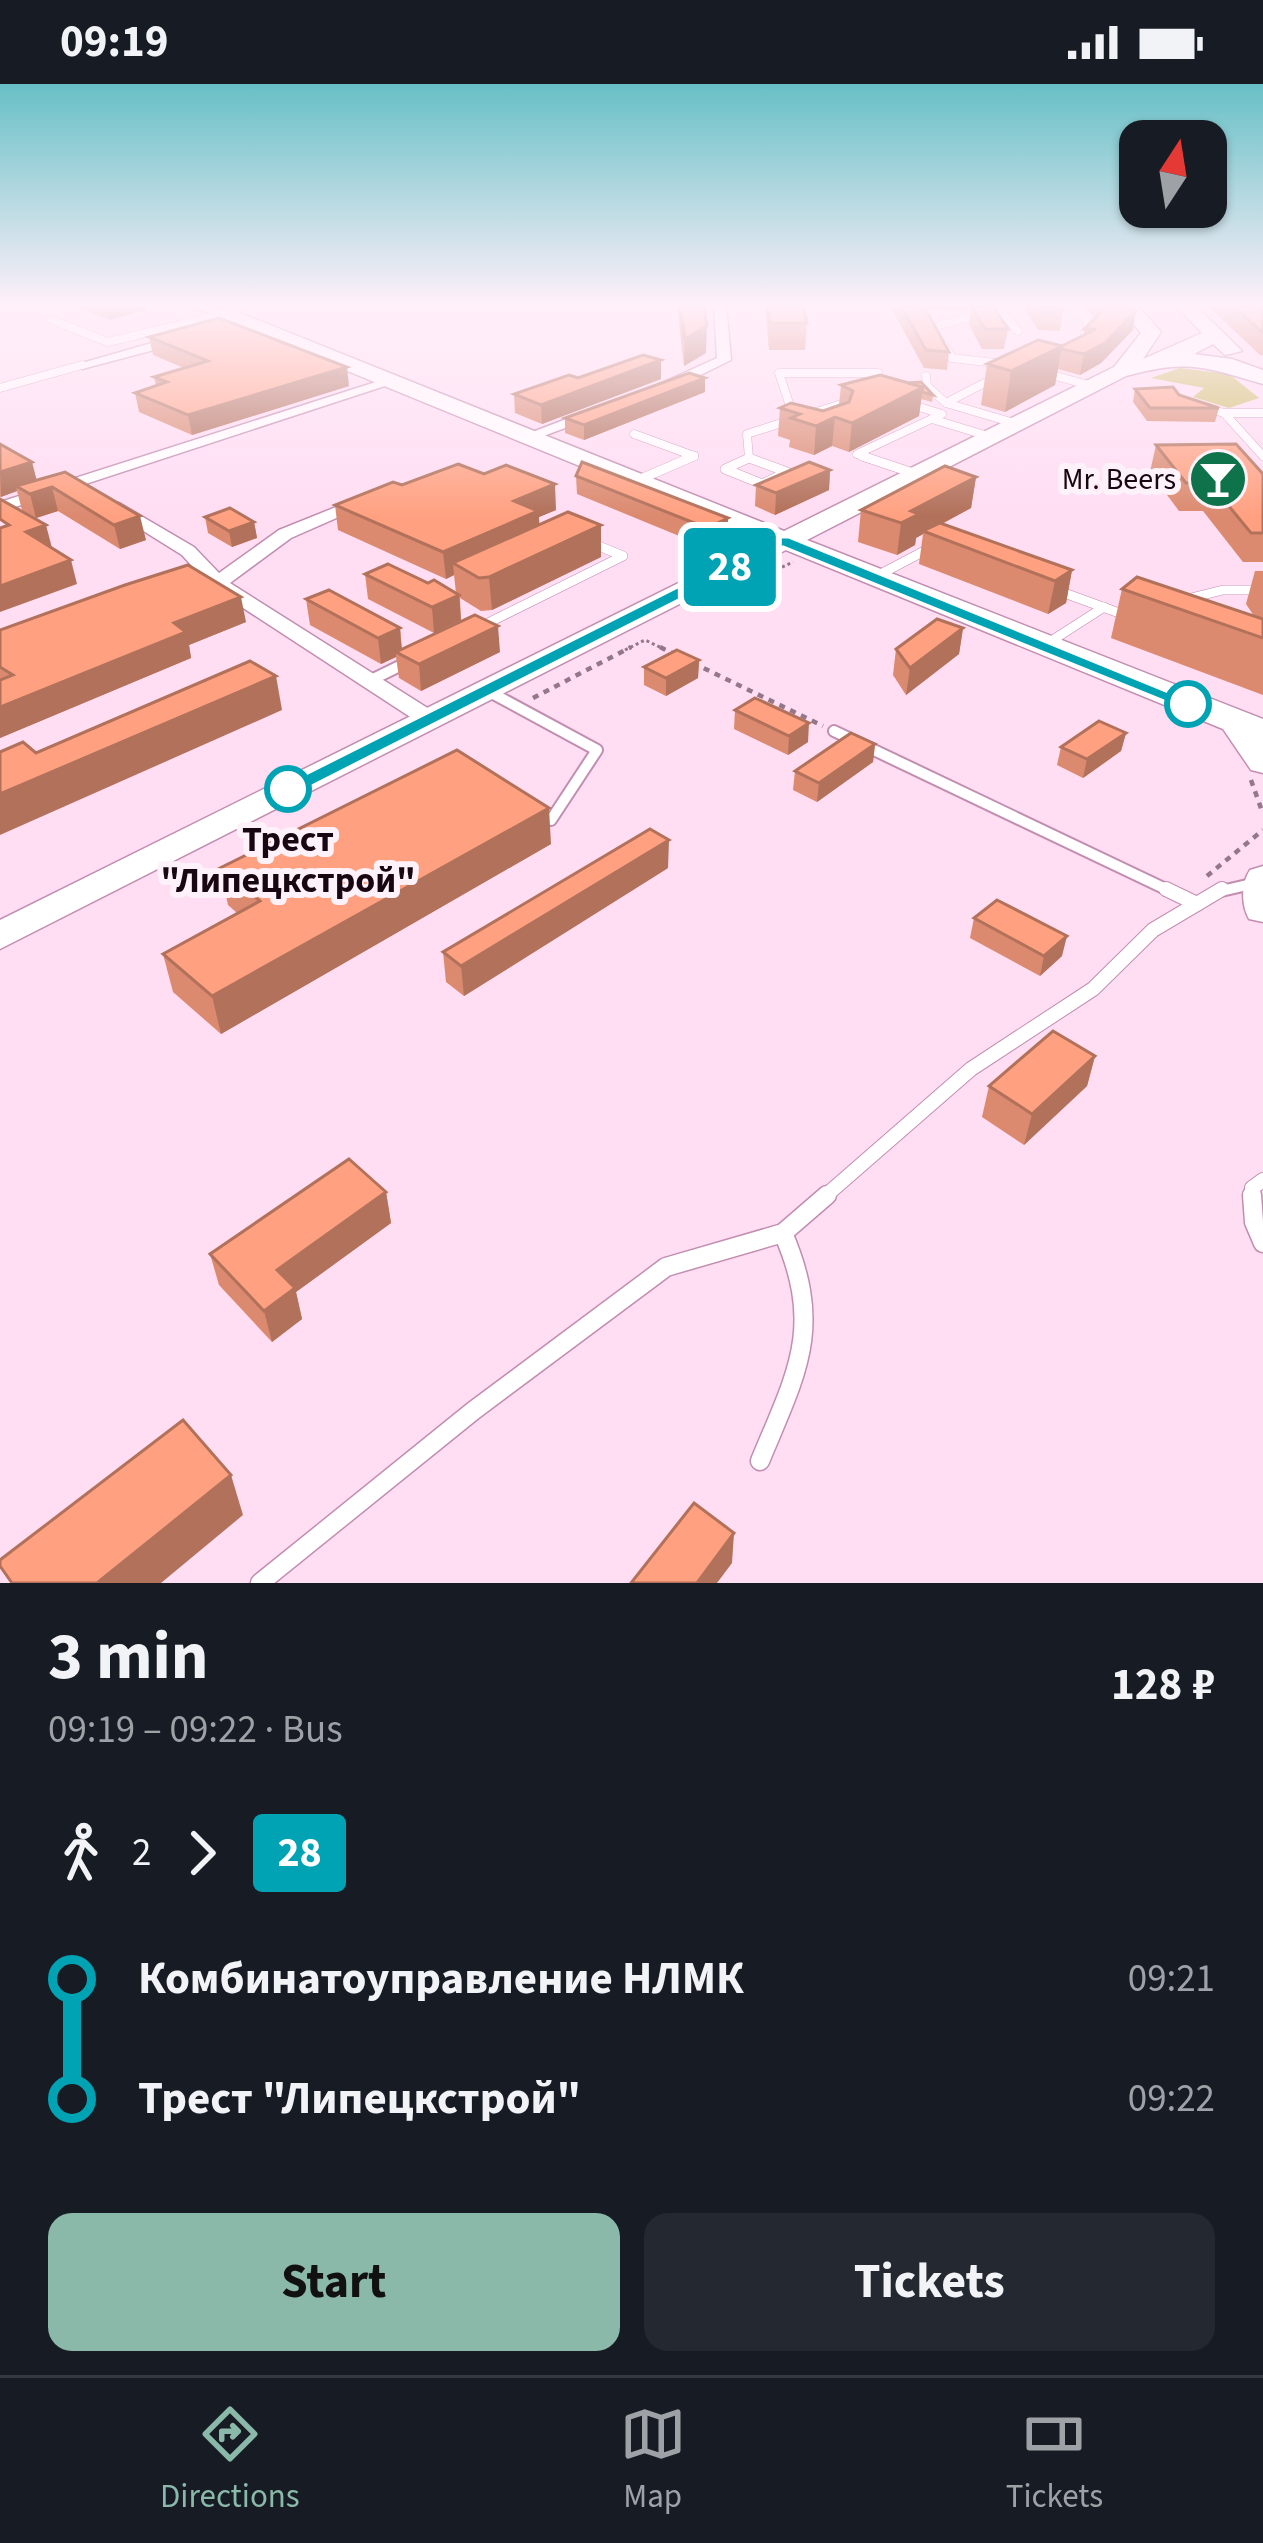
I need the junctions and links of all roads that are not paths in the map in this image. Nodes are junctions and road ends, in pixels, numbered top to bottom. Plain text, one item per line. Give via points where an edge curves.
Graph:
1 (43, 376) edge
2 (371, 376) edge
3 (693, 376) edge
4 (780, 376) edge
5 (926, 376) dead end
6 (999, 376) edge
7 (1054, 376) edge
8 (1109, 376) edge
9 (387, 383) junction
10 (1092, 386) junction
11 (0, 388) edge
12 (651, 392) edge
13 (877, 394) edge
14 (898, 401) edge
15 (946, 403) junction
16 (1193, 404) edge
17 (609, 407) edge
18 (811, 412) junction
19 (1224, 413) junction
20 (1263, 413) edge
21 (827, 417) edge
22 (931, 419) junction
23 (778, 420) junction
24 (1017, 424) junction
25 (799, 426) edge
26 (634, 434) dead end
27 (991, 437) junction
28 (525, 438) junction
29 (1263, 456) edge
30 (749, 458) junction
31 (916, 474) junction
32 (69, 479) junction
33 (635, 482) junction
34 (385, 494) edge
35 (0, 507) edge
36 (584, 540) edge
37 (935, 545) edge
38 (790, 550) junction
39 (212, 577) junction
40 (875, 578) junction
41 (186, 579) edge
42 (1040, 584) edge
43 (1263, 590) edge
44 (1163, 604) edge
45 (1102, 607) junction
46 (469, 614) edge
47 (1143, 616) edge
48 (486, 624) junction
49 (466, 634) edge
50 (1044, 645) junction
51 (427, 652) edge
52 (369, 681) junction
53 (487, 690) junction
54 (429, 719) junction
55 (1248, 726) edge
56 (834, 731) road end
57 (1256, 769) edge
58 (551, 820) edge
59 (1262, 890) edge
60 (1190, 901) junction
61 (0, 936) edge
62 (1263, 1180) edge
63 (783, 1233) junction
64 (1263, 1243) edge
65 (760, 1462) dead end
66 (260, 1583) edge

1 - 11 lane
2 - 9 main road
3 - 12 street
4 - 18 lane via 790,406
5 - 15 lane
6 - 15 lane
7 - 10 lane
8 - 10 main road
9 - 28 main road
9 - 32 street
10 - 24 main road
13 - 18 lane
14 - 22 lane via 942,413
15 - 24 lane
16 - 19 lane
17 - 28 street
18 - 21 lane
18 - 23 lane
19 - 20 lane
19 - 29 lane
22 - 27 lane
22 - 31 lane via 857,454
23 - 25 lane
23 - 30 lane via 747,434
24 - 27 main road
26 - 33 lane via 694,456
27 - 31 main road
28 - 33 main road
30 - 30 lane via 725,469 762,484 787,472
31 - 38 main road
32 - 35 street
32 - 39 street via 188,551
33 - 38 main road
34 - 39 street via 285,534
36 - 48 lane via 623,556
37 - 40 lane
38 - 40 main road
38 - 53 main road
39 - 41 lane
39 - 52 street
40 - 50 main road
42 - 45 lane
43 - 44 lane
45 - 47 lane
45 - 50 lane
46 - 48 lane
48 - 49 lane
50 - 55 main road
51 - 52 lane
52 - 54 street
53 - 54 main road
53 - 58 lane via 597,750
54 - 61 main road
55 - 57 main road
56 - 60 lane
59 - 60 lane via 1226,887
60 - 63 lane via 1093,989 971,1069
62 - 64 lane via 1252,1188
63 - 65 lane via 804,1281 807,1318
63 - 66 lane via 666,1267

